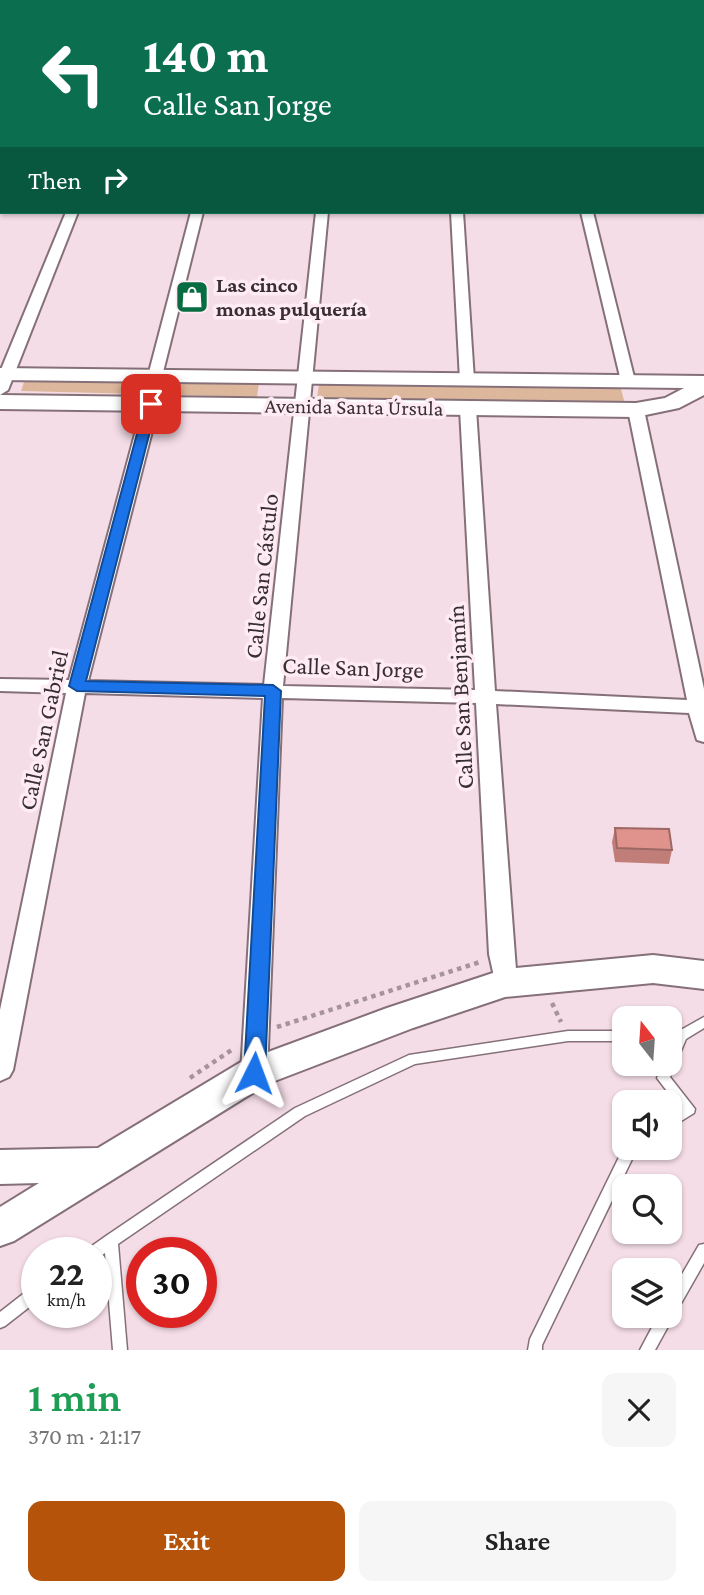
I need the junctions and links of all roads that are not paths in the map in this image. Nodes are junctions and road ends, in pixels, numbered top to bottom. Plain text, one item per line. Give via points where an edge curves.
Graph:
1 (71, 214) edge
2 (196, 214) edge
3 (323, 214) edge
4 (457, 214) edge
5 (587, 214) edge
6 (155, 376) junction
7 (306, 378) junction
8 (2, 380) edge
9 (467, 380) junction
10 (628, 381) junction
11 (704, 385) edge
12 (0, 402) edge
13 (151, 404) junction
14 (303, 406) junction
15 (468, 409) junction
16 (636, 411) junction
17 (0, 685) edge
18 (77, 686) junction
19 (273, 691) junction
20 (487, 697) junction
21 (701, 707) edge
22 (704, 734) edge
23 (704, 975) edge
24 (505, 983) junction
25 (704, 1021) edge
26 (682, 1034) edge
27 (612, 1036) edge
28 (0, 1070) edge
29 (254, 1073) junction
30 (664, 1076) edge
31 (673, 1090) edge
32 (682, 1101) edge
33 (682, 1114) edge
34 (625, 1160) edge
35 (104, 1165) junction
36 (0, 1167) edge
37 (0, 1228) edge
38 (112, 1240) edge
39 (704, 1250) edge
40 (112, 1253) edge
41 (682, 1288) edge
42 (21, 1305) edge
43 (0, 1321) edge
44 (659, 1328) edge
45 (120, 1350) edge
46 (535, 1350) edge
47 (646, 1350) edge

1 - 8 street
2 - 6 street
3 - 7 street, Calle San Cástulo
4 - 9 street
5 - 10 street
6 - 7 street, Avenida Santa Úrsula
6 - 8 street, Avenida Santa Úrsula
7 - 9 street, Avenida Santa Úrsula
7 - 14 street, Calle San Cástulo
9 - 10 street, Avenida Santa Úrsula
10 - 11 street, Avenida Santa Úrsula
11 - 16 street, Avenida Santa Úrsula via 671,403
12 - 13 street, Avenida Santa Úrsula
13 - 14 street, Avenida Santa Úrsula
13 - 18 street, Calle San Gabriel
14 - 15 street, Avenida Santa Úrsula
14 - 19 street, Calle San Cástulo
15 - 16 street, Avenida Santa Úrsula
15 - 20 street, Calle San Benjamín
16 - 21 street
17 - 18 street, Calle San Jorge
18 - 19 street, Calle San Jorge
18 - 28 street, Calle San Gabriel
19 - 20 street, Calle San Jorge
19 - 29 street, Calle San Cástulo
20 - 21 street, Calle San Jorge
20 - 24 street, Calle San Benjamín
21 - 22 street
23 - 24 street via 653,969
24 - 29 street
25 - 26 lane
27 - 38 lane via 568,1036 413,1059 300,1112
29 - 35 street
30 - 31 lane
32 - 33 lane via 689,1109
34 - 46 lane
35 - 36 street
35 - 37 street
39 - 41 lane
40 - 45 lane
42 - 43 lane
44 - 47 lane

